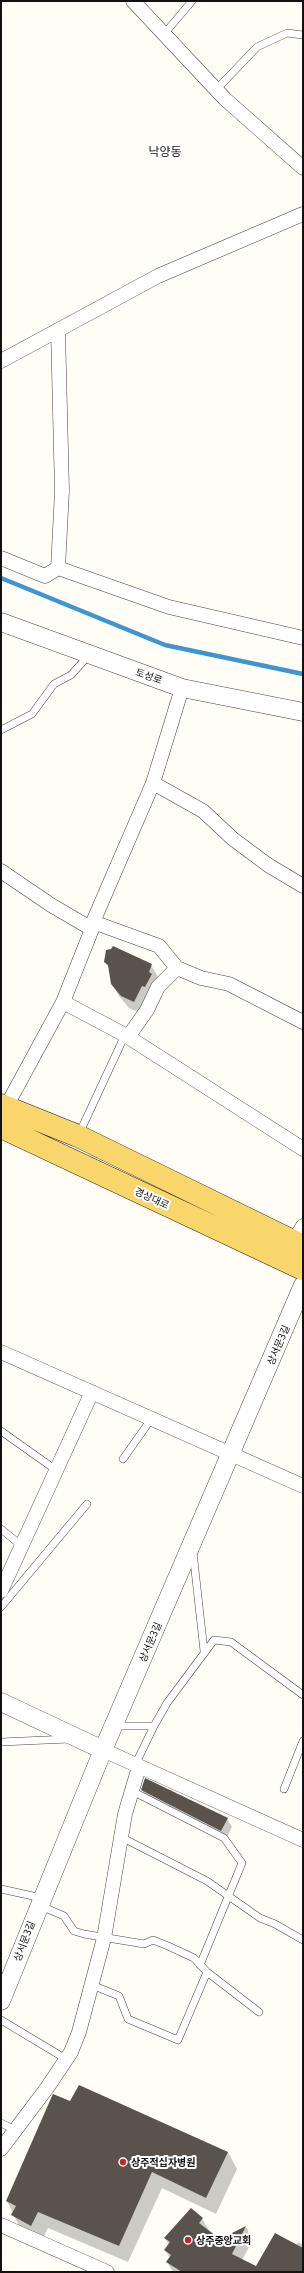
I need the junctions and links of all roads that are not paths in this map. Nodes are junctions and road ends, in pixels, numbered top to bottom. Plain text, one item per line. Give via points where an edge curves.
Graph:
1 (134, 1) edge
2 (192, 1) edge
3 (165, 33) junction
4 (303, 35) edge
5 (216, 90) junction
6 (303, 168) edge
7 (303, 214) edge
8 (58, 330) junction
9 (1, 361) edge
10 (1, 558) edge
11 (58, 568) junction
12 (1, 622) edge
13 (303, 638) edge
14 (89, 655) junction
15 (182, 688) junction
16 (303, 712) edge
17 (1, 730) edge
18 (153, 784) junction
19 (1, 871) edge
20 (303, 886) edge
21 (92, 925) junction
22 (177, 968) junction
23 (63, 1002) junction
24 (303, 1022) edge
25 (127, 1036) junction
26 (2, 1114) edge
27 (78, 1136) junction
28 (303, 1149) edge
29 (300, 1238) edge
30 (303, 1269) edge
31 (303, 1285) edge
32 (1, 1352) edge
33 (92, 1392) junction
34 (152, 1418) junction
35 (1, 1431) edge
36 (232, 1453) junction
37 (123, 1459) dead end
38 (56, 1470) junction
39 (303, 1486) edge
40 (87, 1504) dead end
41 (1, 1529) edge
42 (192, 1545) junction
43 (22, 1546) junction
44 (1, 1591) edge
45 (1, 1606) edge
46 (204, 1651) junction
47 (303, 1695) edge
48 (1, 1702) edge
49 (114, 1726) junction
50 (154, 1726) junction
51 (79, 1739) junction
52 (303, 1741) edge
53 (1, 1742) edge
54 (103, 1750) junction
55 (137, 1766) junction
56 (284, 1789) dead end
57 (132, 1791) junction
58 (121, 1837) junction
59 (303, 1840) edge
60 (1, 1889) edge
61 (229, 1896) junction
62 (40, 1902) junction
63 (104, 1938) junction
64 (303, 1940) edge
65 (200, 1965) junction
66 (207, 1972) junction
67 (92, 1985) junction
68 (1, 2002) edge
69 (259, 2012) dead end
70 (1, 2020) edge
71 (66, 2059) junction
72 (1, 2123) edge
73 (15, 2130) junction
74 (1, 2149) edge
75 (1, 2225) edge
76 (102, 2271) edge

1 - 3 street
2 - 3 lane
3 - 5 street
4 - 5 lane via 287,33 257,47
5 - 6 street
7 - 8 street via 158,276
8 - 9 street
8 - 11 street via 62,491
10 - 11 street via 45,576
11 - 13 street via 169,607
12 - 14 street, 토성로
14 - 15 street, 토성로
14 - 17 lane via 71,675 54,684 32,714
15 - 16 street, 토성로
15 - 18 street
18 - 20 street via 203,811 268,866
18 - 21 street
19 - 21 street via 51,906
21 - 22 street via 159,946
21 - 23 street
22 - 24 street via 201,978 229,984
22 - 25 street via 158,987 148,1010
23 - 25 street
23 - 26 street
25 - 27 lane
25 - 28 street
26 - 27 main road
26 - 30 main road, 경상대로
27 - 29 main road
31 - 36 street, 상서문3길
32 - 33 street
33 - 34 street
33 - 38 street
34 - 36 street
34 - 37 lane
35 - 38 lane
36 - 39 street
36 - 42 street, 상서문3길
38 - 43 street
40 - 45 lane
41 - 43 lane
42 - 46 lane
42 - 49 street, 상서문3길
43 - 44 street
46 - 47 lane via 214,1640 231,1642
46 - 50 lane
48 - 51 street
49 - 50 lane
49 - 54 street, 상서문3길
50 - 55 lane
51 - 53 lane
51 - 54 street
52 - 56 lane
54 - 55 street
54 - 62 street, 상서문3길
55 - 57 street
55 - 59 street
57 - 58 street
57 - 61 lane via 224,1838 242,1863
58 - 61 lane via 207,1881
58 - 63 street
60 - 62 lane
61 - 64 lane via 260,1918
61 - 65 lane
62 - 63 lane via 64,1916 74,1931
62 - 68 street, 상서문3길
63 - 65 lane via 144,1944 154,1940 194,1958
63 - 67 street
65 - 66 lane
66 - 67 lane via 178,2040 128,2019 119,1996
66 - 69 lane
67 - 71 street via 79,2032
70 - 71 lane
71 - 73 street
72 - 73 lane
73 - 74 street
75 - 76 street

